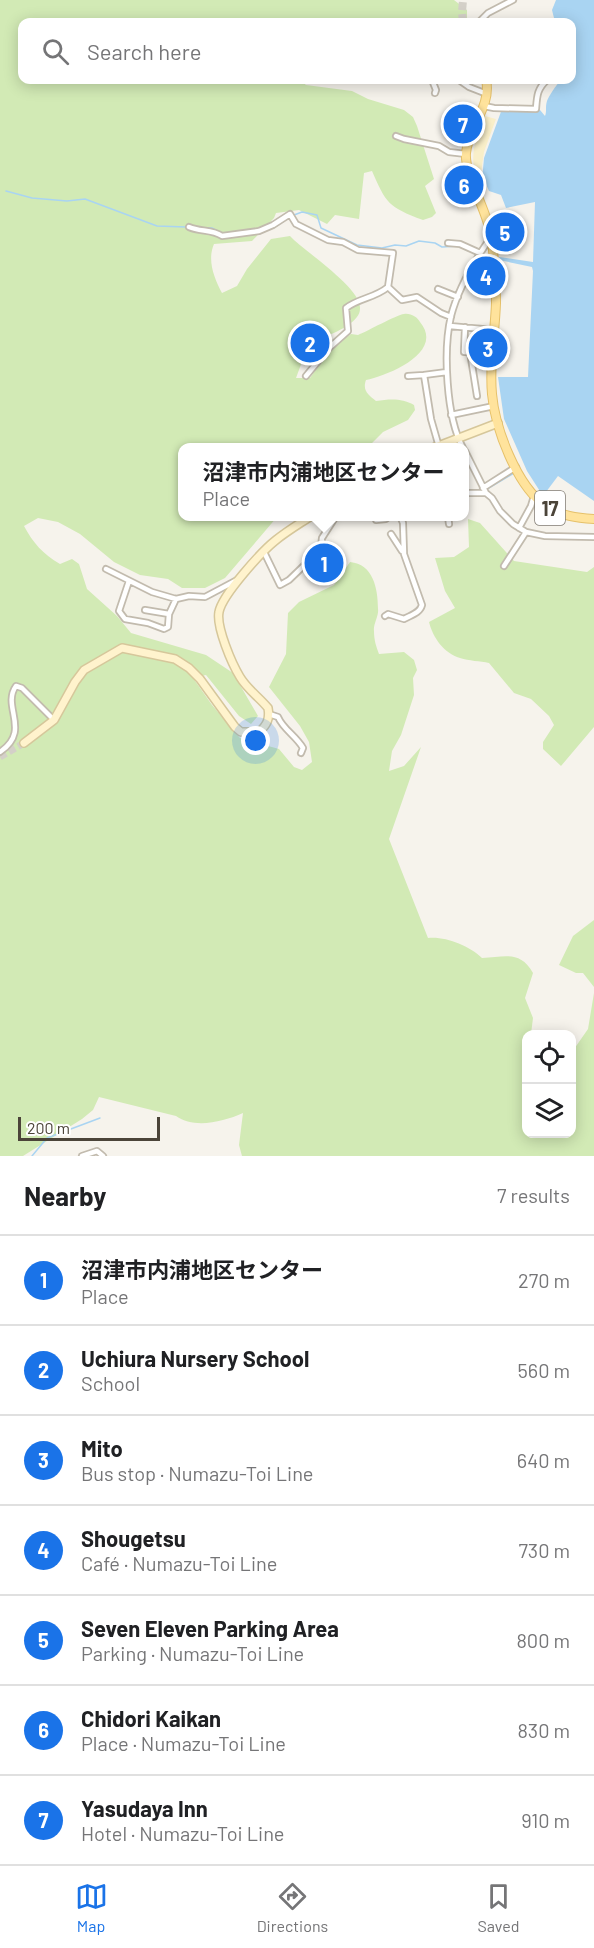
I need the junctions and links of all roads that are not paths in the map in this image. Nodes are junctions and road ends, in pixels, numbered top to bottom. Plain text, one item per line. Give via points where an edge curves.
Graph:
1 (513, 0) edge
2 (484, 18) edge
3 (434, 84) edge
4 (465, 84) edge
5 (488, 84) edge
6 (544, 84) edge
7 (435, 93) dead end
8 (487, 94) junction
9 (484, 106) junction
10 (396, 136) dead end
11 (466, 154) junction
12 (189, 227) dead end
13 (492, 236) junction
14 (448, 243) dead end
15 (480, 253) junction
16 (388, 287) junction
17 (438, 289) dead end
18 (458, 297) junction
19 (451, 317) junction
20 (450, 326) junction
21 (465, 327) junction
22 (493, 330) junction
23 (470, 352) junction
24 (492, 353) junction
25 (447, 372) junction
26 (424, 375) junction
27 (306, 376) dead end
28 (408, 376) dead end
29 (477, 396) dead end
30 (494, 406) junction
31 (451, 415) junction
32 (498, 423) junction
33 (458, 438) junction
34 (436, 443) edge
35 (446, 443) edge
36 (461, 443) edge
37 (469, 464) edge
38 (518, 471) junction
39 (484, 490) junction
40 (469, 492) edge
41 (534, 496) junction
42 (594, 519) edge
43 (304, 521) edge
44 (333, 521) edge
45 (402, 521) edge
46 (449, 521) edge
47 (449, 524) dead end
48 (519, 528) junction
49 (526, 532) junction
50 (391, 534) dead end
51 (594, 537) edge
52 (264, 552) junction
53 (404, 554) junction
54 (504, 566) dead end
55 (106, 569) dead end
56 (240, 578) junction
57 (129, 581) junction
58 (176, 599) junction
59 (145, 610) dead end
60 (169, 614) junction
61 (385, 616) dead end
62 (269, 714) junction
63 (54, 720) junction
64 (24, 743) tunnel mouth
65 (0, 752) edge
66 (301, 753) dead end
67 (82, 1156) edge
68 (103, 1156) edge

1 - 2 street
3 - 7 street
4 - 8 street
5 - 8 main road
6 - 9 street via 537,94 536,109
8 - 9 main road
9 - 11 main road
10 - 11 street
11 - 13 main road, 17
12 - 16 street via 222,236 259,231 292,216 296,224 328,240 358,250 393,253
13 - 15 street
13 - 22 main road, 17 via 496,302
14 - 15 street
15 - 18 street
16 - 19 street via 402,300 417,297
16 - 27 street via 346,308 348,331
17 - 18 street
18 - 19 street
19 - 20 street
20 - 21 street
20 - 25 street
21 - 22 street
21 - 23 street via 464,352
22 - 24 main road, 17
23 - 24 street
23 - 29 street
24 - 30 main road, 17
25 - 26 street
25 - 31 street
26 - 28 street
26 - 34 street
30 - 31 street
30 - 32 main road, 17
31 - 33 street
32 - 33 main road
32 - 38 main road, 17
33 - 35 main road
33 - 36 street
37 - 39 street
38 - 39 street
38 - 41 main road, 17
39 - 40 street
39 - 48 street
41 - 42 main road, 17 via 563,514
41 - 48 street
43 - 52 main road
44 - 52 street via 316,554 280,585
45 - 53 street
46 - 47 street
48 - 49 street
49 - 51 street
49 - 54 street
50 - 53 street
52 - 56 main road
53 - 61 street via 421,609 404,619
55 - 57 street
56 - 58 street via 205,597
56 - 62 main road via 222,601 219,626 240,678
57 - 58 street
57 - 60 street via 120,611 125,619 164,629 168,627
58 - 60 street
59 - 60 street
62 - 63 main road via 266,727 259,732 241,732 189,668 176,659 122,648 84,670
62 - 66 street via 278,717 298,739 303,748
63 - 64 main road
63 - 65 street via 16,686 12,691 12,743
67 - 68 street via 97,1151

